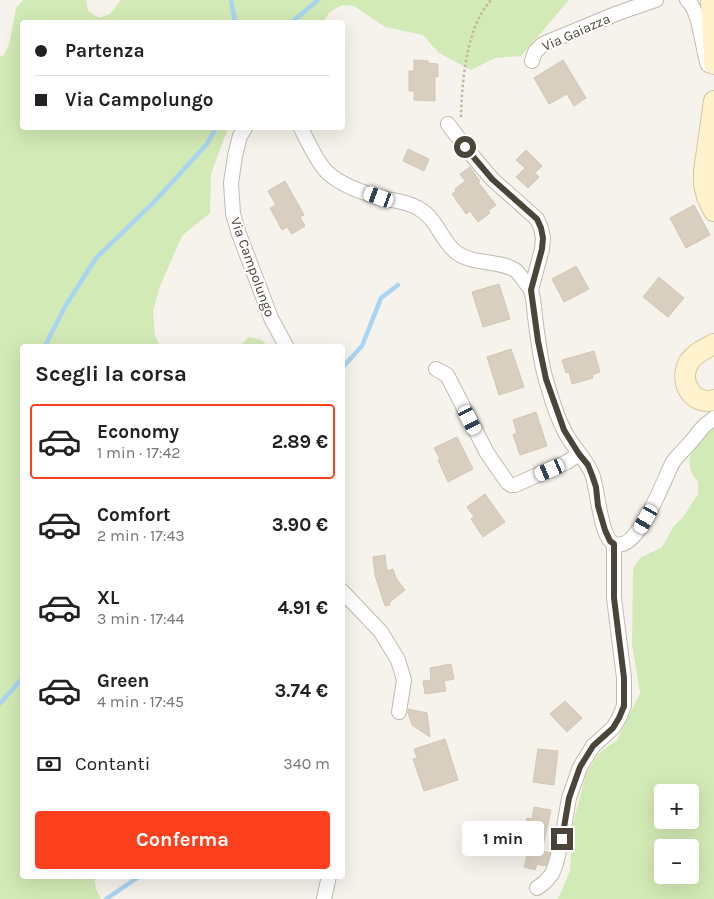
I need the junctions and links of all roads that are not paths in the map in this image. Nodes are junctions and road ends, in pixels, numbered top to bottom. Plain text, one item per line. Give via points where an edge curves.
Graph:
1 (656, 0) edge
2 (687, 0) edge
3 (711, 0) edge
4 (532, 60) dead end
5 (714, 64) edge
6 (714, 72) edge
7 (714, 100) edge
8 (448, 124) dead end
9 (244, 130) edge
10 (302, 130) edge
11 (714, 211) edge
12 (531, 290) junction
13 (285, 344) edge
14 (714, 344) edge
15 (436, 369) dead end
16 (714, 400) edge
17 (714, 418) edge
18 (579, 454) junction
19 (614, 544) junction
20 (345, 594) edge
21 (399, 712) dead end
22 (328, 879) edge
23 (537, 888) dead end
24 (324, 899) edge

1 - 4 street, Via Gaiazza via 543,44
2 - 6 street via 695,10 705,57
3 - 5 main road
7 - 11 main road via 704,184
8 - 12 street via 492,179 537,219 543,238
9 - 13 street, Via Campolungo via 232,174 233,214 270,318
10 - 12 street via 327,172 340,182 418,208 432,218 448,244 458,253 515,270
12 - 18 street via 546,379 564,430
14 - 16 main road via 693,356 686,368 685,382 695,398
15 - 18 street via 447,375 488,453 511,485 568,462
17 - 19 street via 674,461 640,529 628,542
18 - 19 street via 592,475 605,530
19 - 23 street via 614,598 624,678 624,706 613,728 593,746 580,767 569,798 556,863 552,874
20 - 21 street via 381,632 398,660 404,680
22 - 24 street

